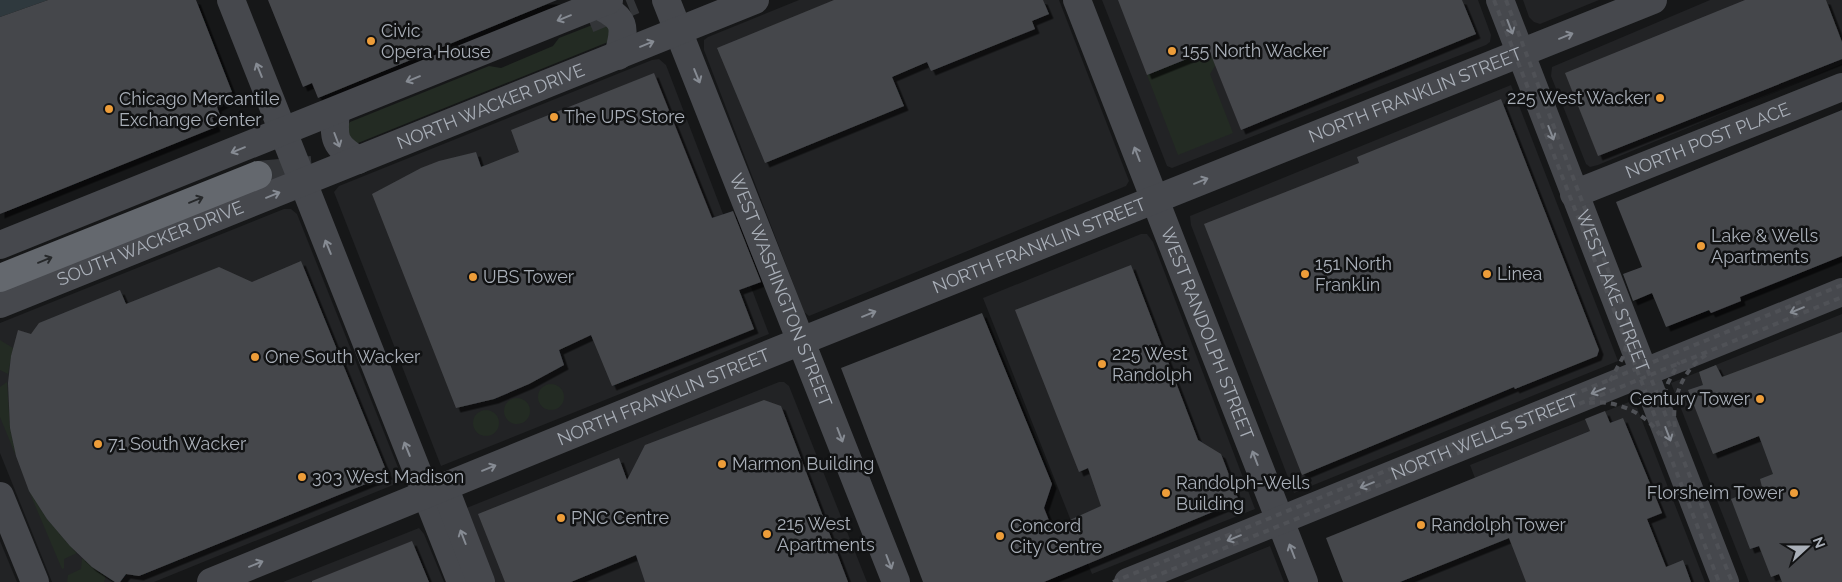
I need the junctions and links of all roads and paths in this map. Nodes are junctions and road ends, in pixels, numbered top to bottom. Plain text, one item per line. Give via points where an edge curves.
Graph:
1 (231, 0) edge
2 (666, 0) edge
3 (1077, 0) edge
4 (1500, 0) edge
5 (1653, 0) edge
6 (603, 2) edge
7 (748, 2) edge
8 (679, 31) junction
9 (1521, 54) junction
10 (618, 56) junction
11 (1842, 88) edge
12 (336, 111) junction
13 (284, 132) junction
14 (358, 160) junction
15 (258, 175) tunnel mouth
16 (303, 183) junction
17 (1574, 194) junction
18 (1156, 199) junction
19 (0, 245) edge
20 (0, 278) edge
21 (1842, 292) edge
22 (0, 304) edge
23 (803, 341) junction
24 (1644, 372) junction
25 (859, 484) junction
26 (434, 490) junction
27 (0, 496) edge
28 (1280, 520) junction
29 (35, 582) edge
30 (211, 582) edge
31 (461, 582) edge
32 (481, 582) edge
33 (876, 582) edge
34 (896, 582) edge
35 (1128, 582) edge
36 (1304, 582) edge
37 (1725, 582) edge

13 -> 1 main road
2 - 8 main road, WEST WASHINGTON STREET
18 -> 3 main road, WEST RANDOLPH STREET
4 -> 9 main road, WEST LAKE STREET
9 -> 5 main road, NORTH FRANKLIN STREET
6 - 10 main road via 617,15 624,32
6 -> 12 main road
7 - 8 main road, NORTH WACKER DRIVE
10 -> 8 main road, NORTH WACKER DRIVE
8 -> 23 main road, WEST WASHINGTON STREET
9 -> 17 main road, WEST LAKE STREET
18 -> 9 main road, NORTH FRANKLIN STREET
10 - 14 main road, NORTH WACKER DRIVE
11 - 17 main road, NORTH POST PLACE
12 - 13 main road
12 -> 14 main road via 334,132 340,148
13 - 16 main road
13 -> 19 main road
14 - 16 main road, NORTH WACKER DRIVE
20 -> 15 highway
22 -> 16 main road, SOUTH WACKER DRIVE
26 -> 16 main road
17 - 24 main road, WEST LAKE STREET
23 -> 18 main road, NORTH FRANKLIN STREET
28 -> 18 main road, WEST RANDOLPH STREET
21 -> 24 main road, NORTH WELLS STREET
23 -> 25 main road, WEST WASHINGTON STREET
26 -> 23 main road, NORTH FRANKLIN STREET
24 -> 28 main road, NORTH WELLS STREET
24 -> 37 main road, WEST LAKE STREET
25 - 33 main road via 865,554
25 -> 34 main road, WEST WASHINGTON STREET
30 -> 26 main road, NORTH FRANKLIN STREET
26 - 31 main road
32 -> 26 main road
27 - 29 main road
28 -> 35 main road, NORTH WELLS STREET
36 -> 28 main road, WEST RANDOLPH STREET

